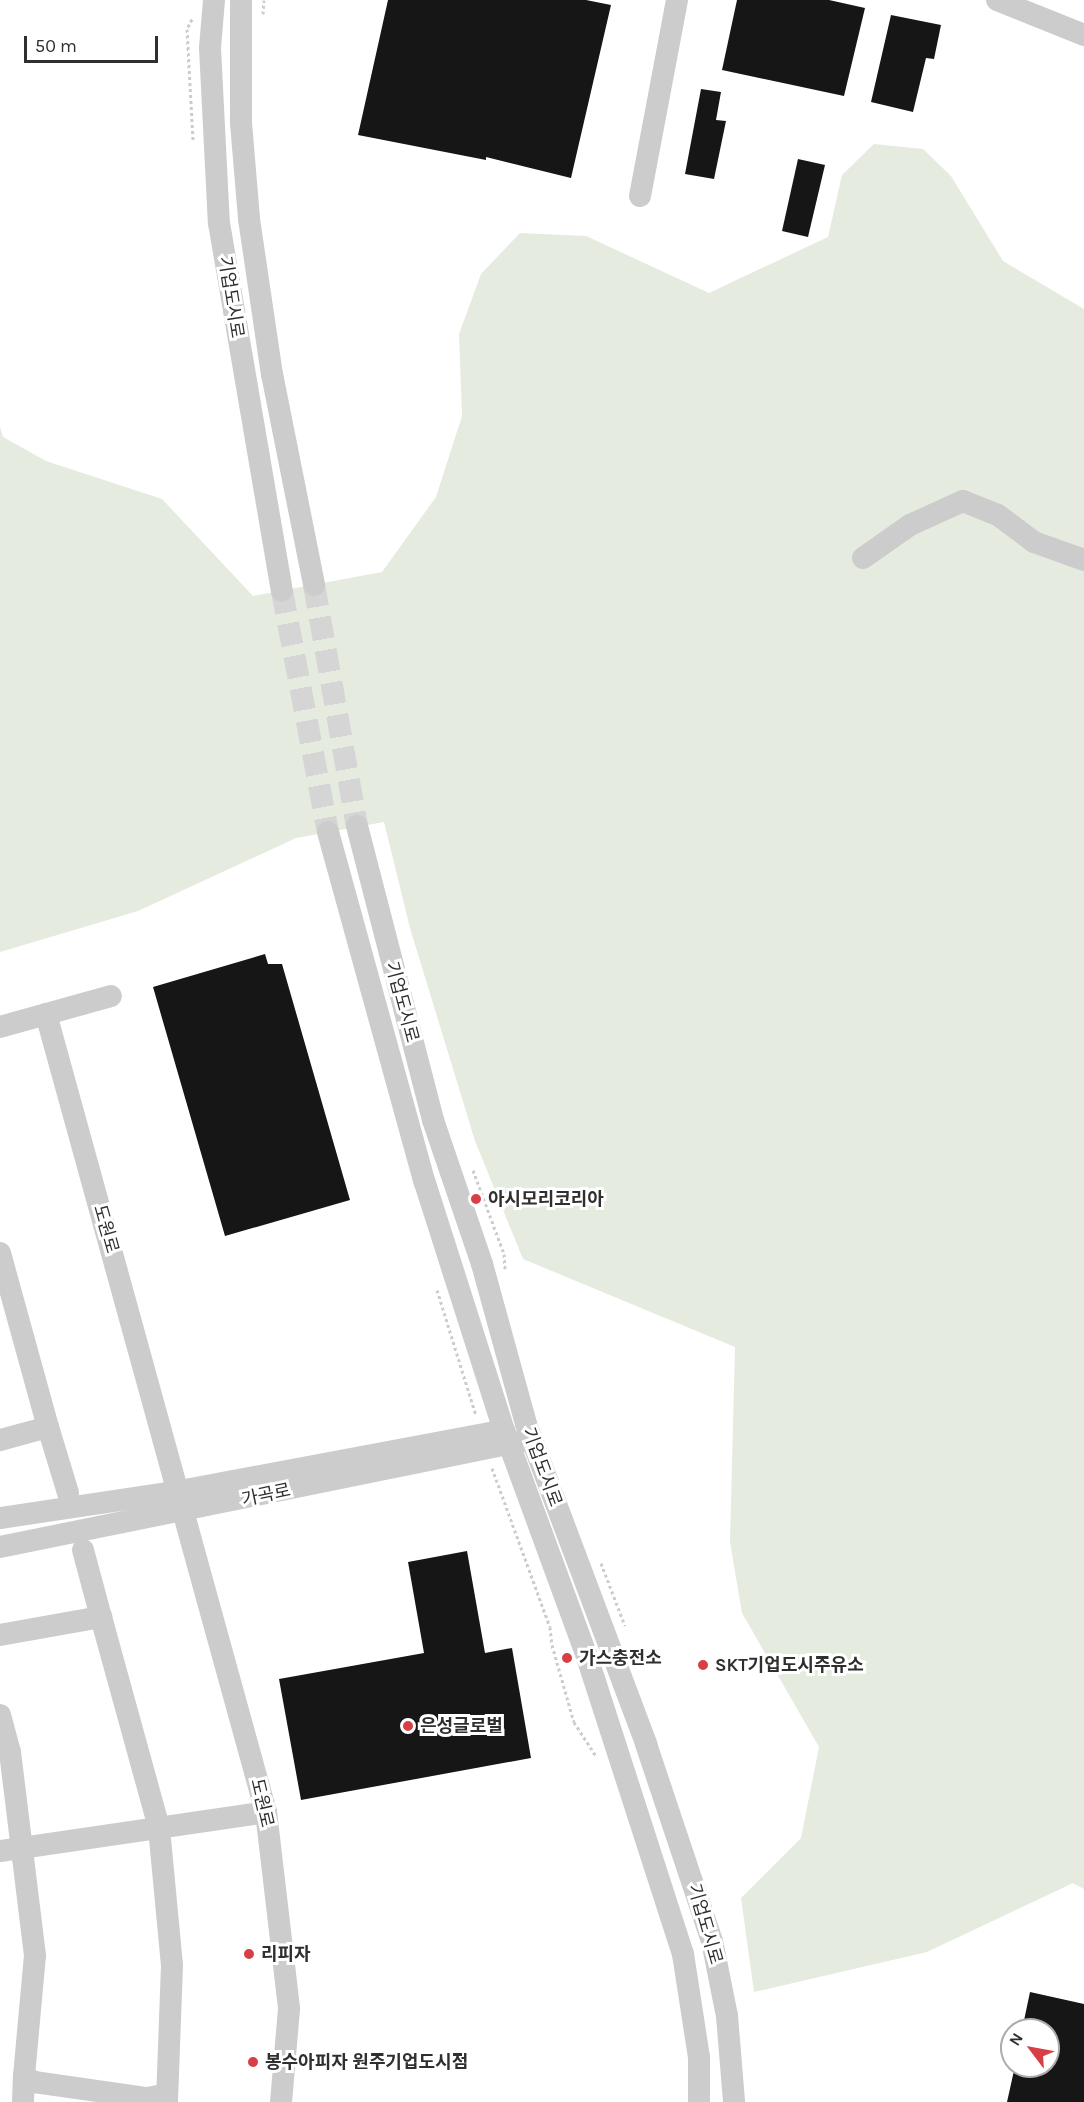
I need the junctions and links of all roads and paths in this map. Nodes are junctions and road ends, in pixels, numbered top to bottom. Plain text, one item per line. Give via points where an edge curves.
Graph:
1 (214, 0) edge
2 (241, 0) edge
3 (677, 0) edge
4 (997, 0) edge
5 (1084, 34) edge
6 (640, 196) dead end
7 (863, 558) dead end
8 (1084, 560) edge
9 (314, 585) tunnel mouth
10 (282, 591) tunnel mouth
11 (357, 826) tunnel mouth
12 (328, 832) tunnel mouth
13 (111, 996) dead end
14 (46, 1014) junction
15 (0, 1027) edge
16 (0, 1253) edge
17 (48, 1427) junction
18 (529, 1431) junction
19 (506, 1438) junction
20 (0, 1440) edge
21 (494, 1472) dead end
22 (68, 1493) dead end
23 (182, 1501) junction
24 (0, 1518) edge
25 (0, 1547) edge
26 (84, 1550) dead end
27 (101, 1617) junction
28 (0, 1635) edge
29 (0, 1715) edge
30 (599, 1764) dead end
31 (266, 1812) junction
32 (159, 1828) junction
33 (23, 1848) junction
34 (0, 1851) edge
35 (24, 2076) junction
36 (167, 2098) edge
37 (23, 2102) edge
38 (281, 2102) edge
39 (699, 2102) edge
40 (734, 2102) edge

1 - 10 street, 기업도시로 via 210,48 219,223
2 - 9 street, 기업도시로 via 241,123 249,219 272,374
3 - 6 street
4 - 5 street
7 - 8 street via 910,525 963,501 998,516 1034,542
11 - 18 street, 기업도시로 via 433,1120 482,1264
12 - 19 street, 기업도시로 via 425,1183
13 - 14 street
14 - 15 street
14 - 23 street, 도원로
16 - 17 street
17 - 20 street
17 - 22 street
18 - 19 street, 가곡로
18 - 40 street, 기업도시로 via 649,1755 712,1941 727,2016
19 - 23 street, 가곡로
19 - 39 street, 기업도시로 via 591,1671 683,1954 699,2057
21 - 30 path via 550,1627 574,1722
23 - 24 street, 가곡로
23 - 25 street, 가곡로
23 - 31 street, 도원로
26 - 27 street
27 - 28 street
27 - 32 street
29 - 33 street via 10,1752
31 - 32 street
31 - 38 street, 도원로 via 289,2009
32 - 33 street
32 - 36 street via 172,1965
33 - 34 street
33 - 35 street via 35,1955
35 - 36 street via 34,2082
35 - 37 street

